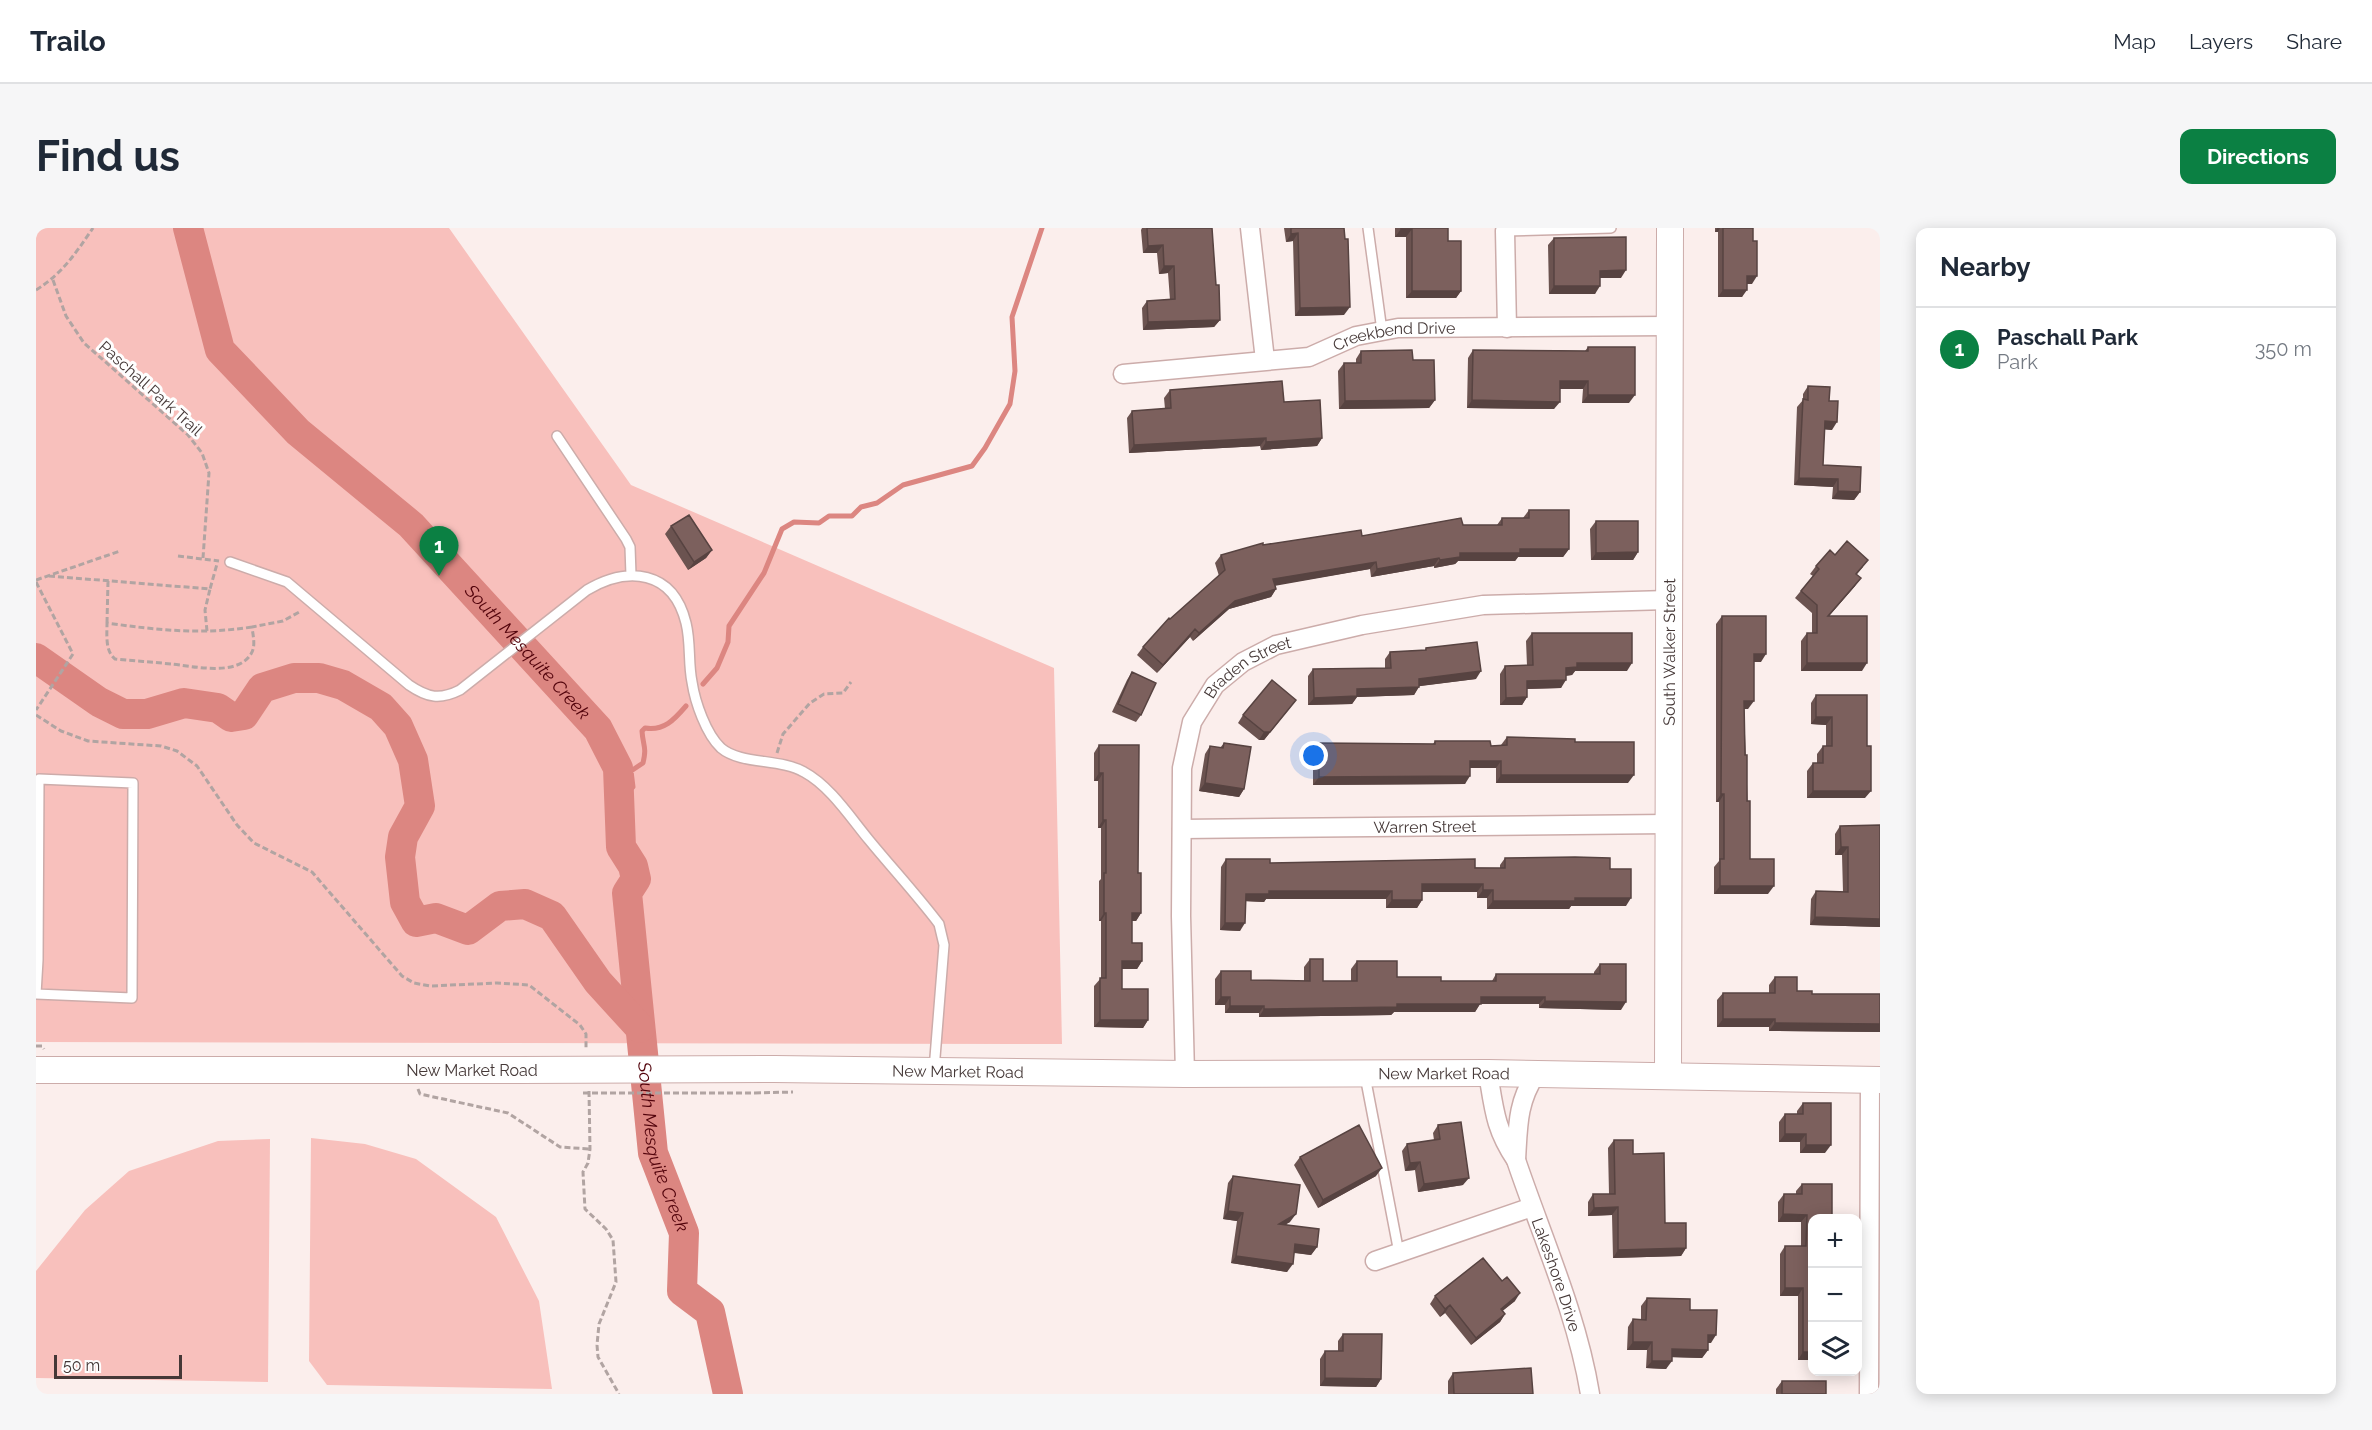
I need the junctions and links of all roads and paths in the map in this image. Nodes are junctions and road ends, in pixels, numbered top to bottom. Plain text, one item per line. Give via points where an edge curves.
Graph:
1 (93, 228) edge
2 (1250, 228) edge
3 (1368, 228) edge
4 (1611, 228) edge
5 (1670, 228) edge
6 (1504, 231) joint
7 (53, 280) junction
8 (36, 290) edge
9 (1668, 326) junction
10 (1507, 328) junction
11 (1382, 331) junction
12 (1265, 360) junction
13 (1123, 374) dead end
14 (557, 435) dead end
15 (120, 551) dead end
16 (178, 556) dead end
17 (203, 558) junction
18 (230, 562) dead end
19 (631, 575) junction
20 (49, 576) junction
21 (108, 580) junction
22 (36, 581) edge
23 (210, 589) junction
24 (1668, 600) junction
25 (313, 604) junction
26 (107, 623) junction
27 (252, 627) junction
28 (207, 631) junction
29 (850, 682) dead end
30 (36, 710) edge
31 (36, 715) edge
32 (774, 763) junction
33 (1668, 824) junction
34 (1182, 829) junction
35 (36, 995) edge
36 (587, 1054) dead end
37 (36, 1070) edge
38 (411, 1070) junction
39 (934, 1071) junction
40 (1488, 1073) junction
41 (1185, 1074) junction
42 (1365, 1074) junction
43 (1536, 1074) junction
44 (1668, 1075) junction
45 (1875, 1079) edge
46 (589, 1085) dead end
47 (577, 1093) dead end
48 (755, 1093) dead end
49 (590, 1149) junction
50 (1516, 1160) junction
51 (1532, 1207) junction
52 (1399, 1253) junction
53 (1375, 1262) dead end
54 (619, 1394) edge
55 (1590, 1394) edge
56 (1869, 1394) edge

1 - 7 path
2 - 12 street
3 - 11 lane
4 - 6 lane
5 - 9 street, South Walker Street
6 - 10 street
7 - 8 path
7 - 17 path, Paschall Park Trail via 66,316 84,343 180,428 202,453 209,473
9 - 10 street, Creekbend Drive
9 - 24 street, South Walker Street
10 - 11 street, Creekbend Drive
11 - 12 street, Creekbend Drive via 1356,336 1309,357
12 - 13 street, Creekbend Drive
14 - 19 lane via 626,539
15 - 20 path
16 - 17 path
17 - 23 path via 218,560
18 - 25 lane via 278,577
19 - 25 lane via 610,578 586,590 460,690 437,698 409,685
19 - 32 lane via 645,576 661,584 682,611 695,696 711,735 733,754
20 - 21 path
20 - 22 path
21 - 23 path
21 - 26 path
22 - 30 path via 74,654
23 - 28 path via 205,610
24 - 33 street, South Walker Street
24 - 34 street, Braden Street via 1482,606 1362,625 1276,645 1243,662 1215,685 1192,722 1182,768
25 - 27 path via 283,621
26 - 27 path via 108,647 115,659 209,669 246,661 254,645
26 - 28 path via 171,632
27 - 28 path
29 - 32 path via 843,693 824,694 810,703 783,734
31 - 36 path via 61,731 88,741 161,746 177,751 197,765 237,825 254,843 312,873 402,976 430,986 529,985 580,1024 586,1035
32 - 39 lane via 801,770 820,784 939,924 944,945
33 - 34 street, Warren Street
33 - 44 street, South Walker Street
34 - 41 street, Braden Street
35 - 35 lane via 39,779 133,783 132,998
37 - 38 street, New Market Road
38 - 39 street, New Market Road, bridge
38 - 49 path via 420,1094 508,1113 560,1147
39 - 41 street, New Market Road
40 - 42 street, New Market Road
40 - 43 street, New Market Road
40 - 50 street, Lakeshore Drive via 1496,1121
41 - 42 street, New Market Road
42 - 52 lane
43 - 44 street, New Market Road
43 - 50 street, Lakeshore Drive via 1525,1090
44 - 45 street, New Market Road
45 - 56 street
46 - 49 path
47 - 48 path, bridge
49 - 54 path via 584,1172 585,1209 613,1240 616,1269 616,1282 597,1334 598,1357
50 - 51 street, Lakeshore Drive
51 - 52 street
51 - 55 street, Lakeshore Drive via 1567,1304
52 - 53 street

